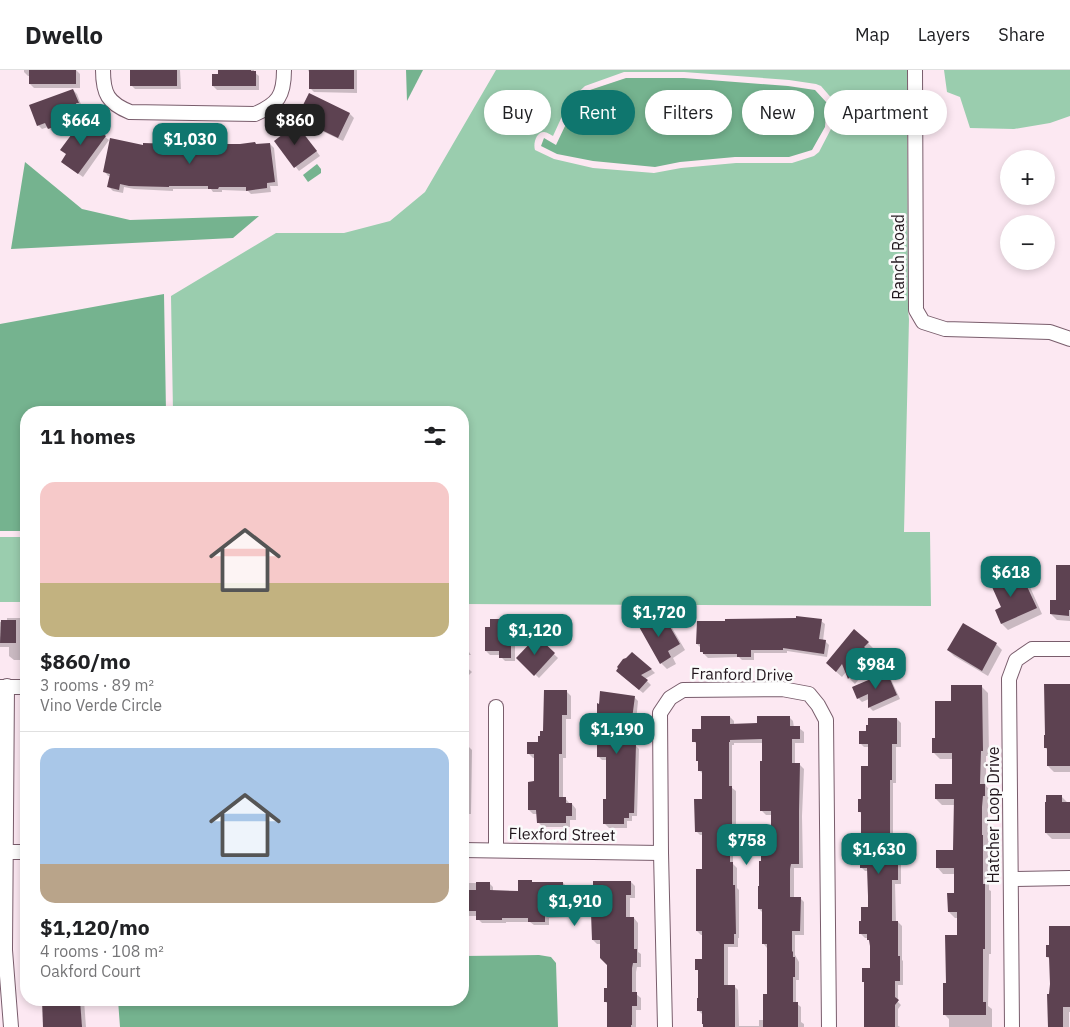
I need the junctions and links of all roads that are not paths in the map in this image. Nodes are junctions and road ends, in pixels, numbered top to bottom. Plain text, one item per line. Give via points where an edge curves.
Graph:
1 (104, 70) edge
2 (284, 70) edge
3 (915, 70) edge
4 (1070, 339) edge
5 (1070, 649) edge
6 (3, 686) edge
7 (20, 687) edge
8 (496, 707) dead end
9 (469, 850) edge
10 (496, 850) junction
11 (6, 852) junction
12 (20, 852) edge
13 (661, 853) junction
14 (1070, 878) edge
15 (1011, 879) junction
16 (11, 1027) edge
17 (665, 1027) edge
18 (829, 1027) edge
19 (1012, 1027) edge

1 - 2 street via 108,98 117,107 130,112 255,114 278,99 284,84
3 - 4 street, Ranch Road via 916,310 923,322 945,330 1050,332
5 - 15 street, Hatcher Loop Drive via 1032,649 1016,660 1009,678
6 - 7 street
6 - 11 street
8 - 10 street
9 - 10 street, Flexford Street
10 - 13 street, Flexford Street
11 - 12 street
11 - 16 street via 5,950
13 - 17 street, Franford Drive
13 - 18 street, Franford Drive via 660,713 670,698 683,690 782,689 809,694 826,720
14 - 15 street
15 - 19 street, Hatcher Loop Drive

